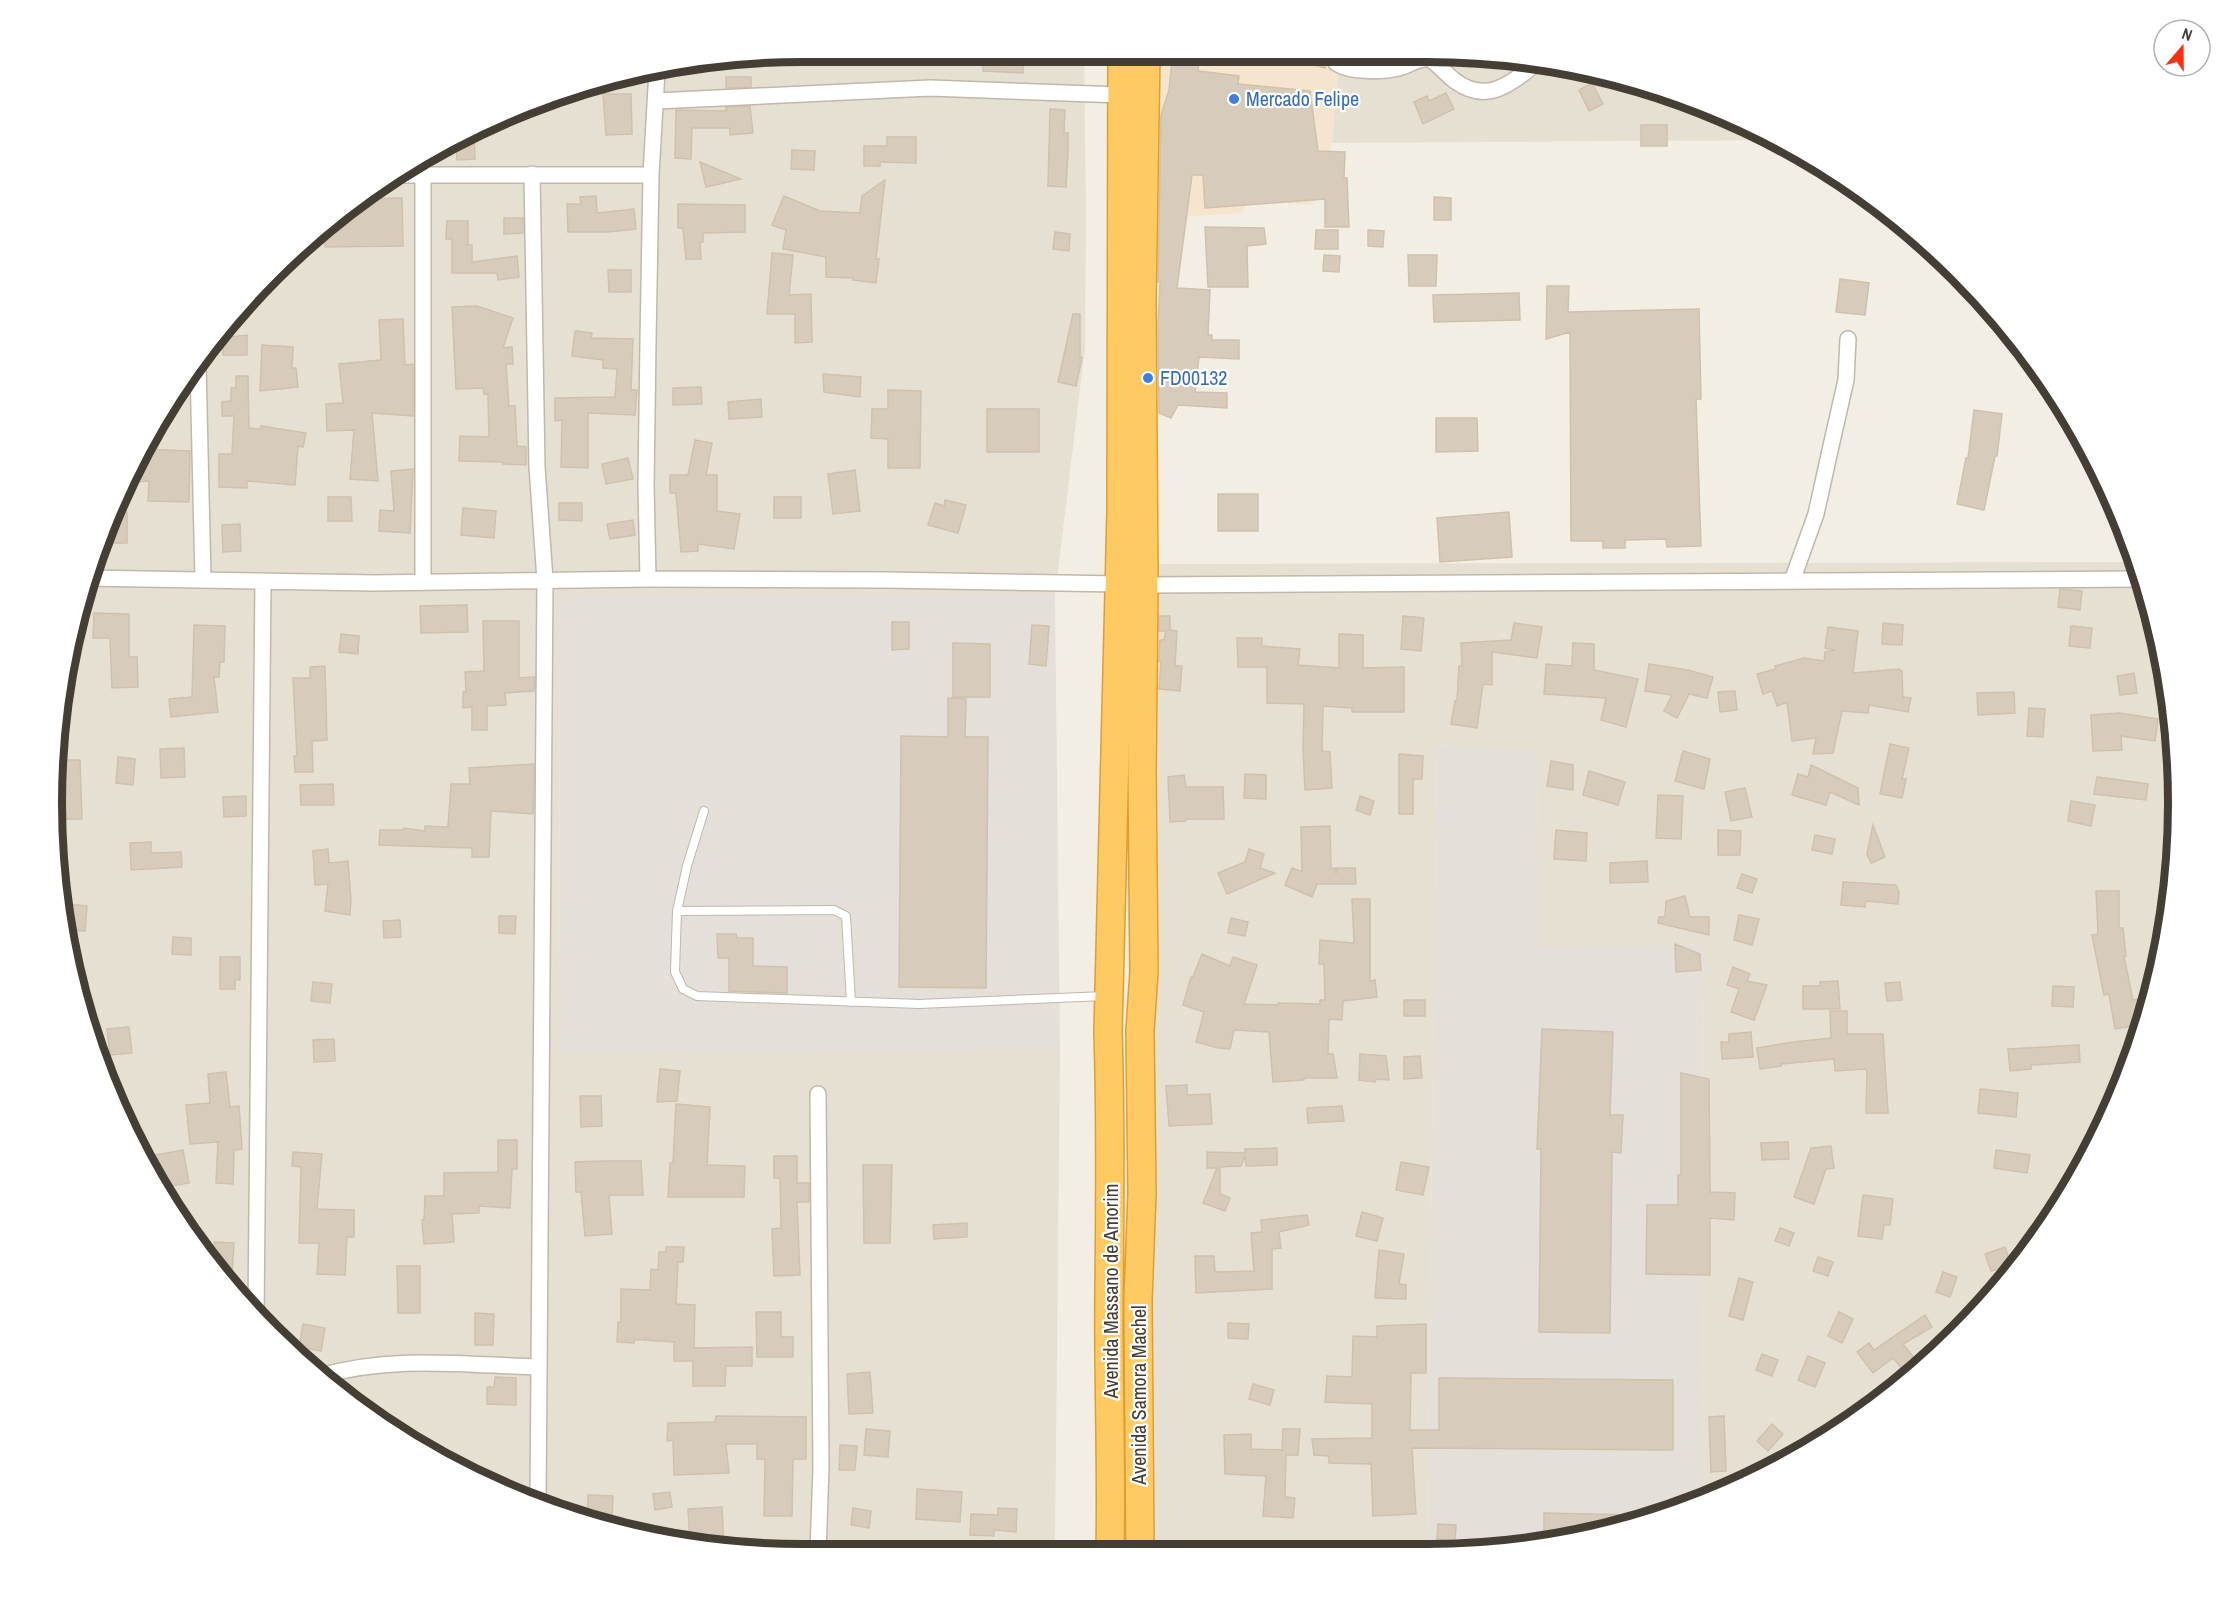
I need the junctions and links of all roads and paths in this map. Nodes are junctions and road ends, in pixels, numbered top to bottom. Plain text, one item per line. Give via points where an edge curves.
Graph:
1 (1122, 62) edge
2 (1146, 62) edge
3 (1336, 62) edge
4 (1414, 62) edge
5 (1434, 62) edge
6 (1528, 69) edge
7 (657, 76) edge
8 (1121, 94) junction
9 (656, 101) junction
10 (423, 166) edge
11 (532, 174) junction
12 (409, 175) edge
13 (423, 175) junction
14 (651, 175) junction
15 (1848, 339) dead end
16 (198, 374) edge
17 (97, 578) edge
18 (203, 579) junction
19 (648, 579) junction
20 (2133, 579) edge
21 (545, 580) junction
22 (263, 581) junction
23 (1792, 581) junction
24 (423, 582) junction
25 (1132, 585) junction
26 (704, 811) dead end
27 (677, 912) junction
28 (1109, 996) junction
29 (851, 1002) junction
30 (818, 1094) dead end
31 (1142, 1193) junction
32 (1110, 1195) junction
33 (1141, 1240) joint
34 (256, 1302) edge
35 (539, 1367) junction
36 (331, 1374) edge
37 (538, 1494) edge
38 (818, 1544) edge
39 (1110, 1544) edge
40 (1140, 1544) edge

1 - 8 highway
2 - 25 highway
3 - 4 street via 1355,71 1400,68
5 - 6 street via 1467,88 1484,93 1495,91
7 - 9 street
8 - 9 street via 930,88
8 - 25 highway via 1121,512
9 - 14 street
10 - 13 street
11 - 13 street
11 - 14 street
11 - 21 street via 537,467
12 - 13 street
13 - 24 street
14 - 19 street
15 - 23 street via 1846,380 1818,502
16 - 18 street
17 - 18 street
18 - 22 street
19 - 21 street
19 - 25 street
20 - 23 street
21 - 24 street
21 - 35 street
22 - 24 street
22 - 34 street
23 - 25 street
25 - 28 highway, Avenida Massano de Amorim
25 - 31 highway, Avenida Massano de Amorim via 1142,772
26 - 27 lane
27 - 29 lane via 675,972 683,989 697,996
27 - 29 lane via 834,910 846,916
28 - 29 lane via 919,1004
28 - 32 highway, Avenida Massano de Amorim
30 - 38 street
31 - 32 highway
31 - 33 highway, Avenida Massano de Amorim
32 - 39 highway, Avenida Massano de Amorim
33 - 40 highway, Avenida Samora Machel
35 - 36 street via 415,1362
35 - 37 street

